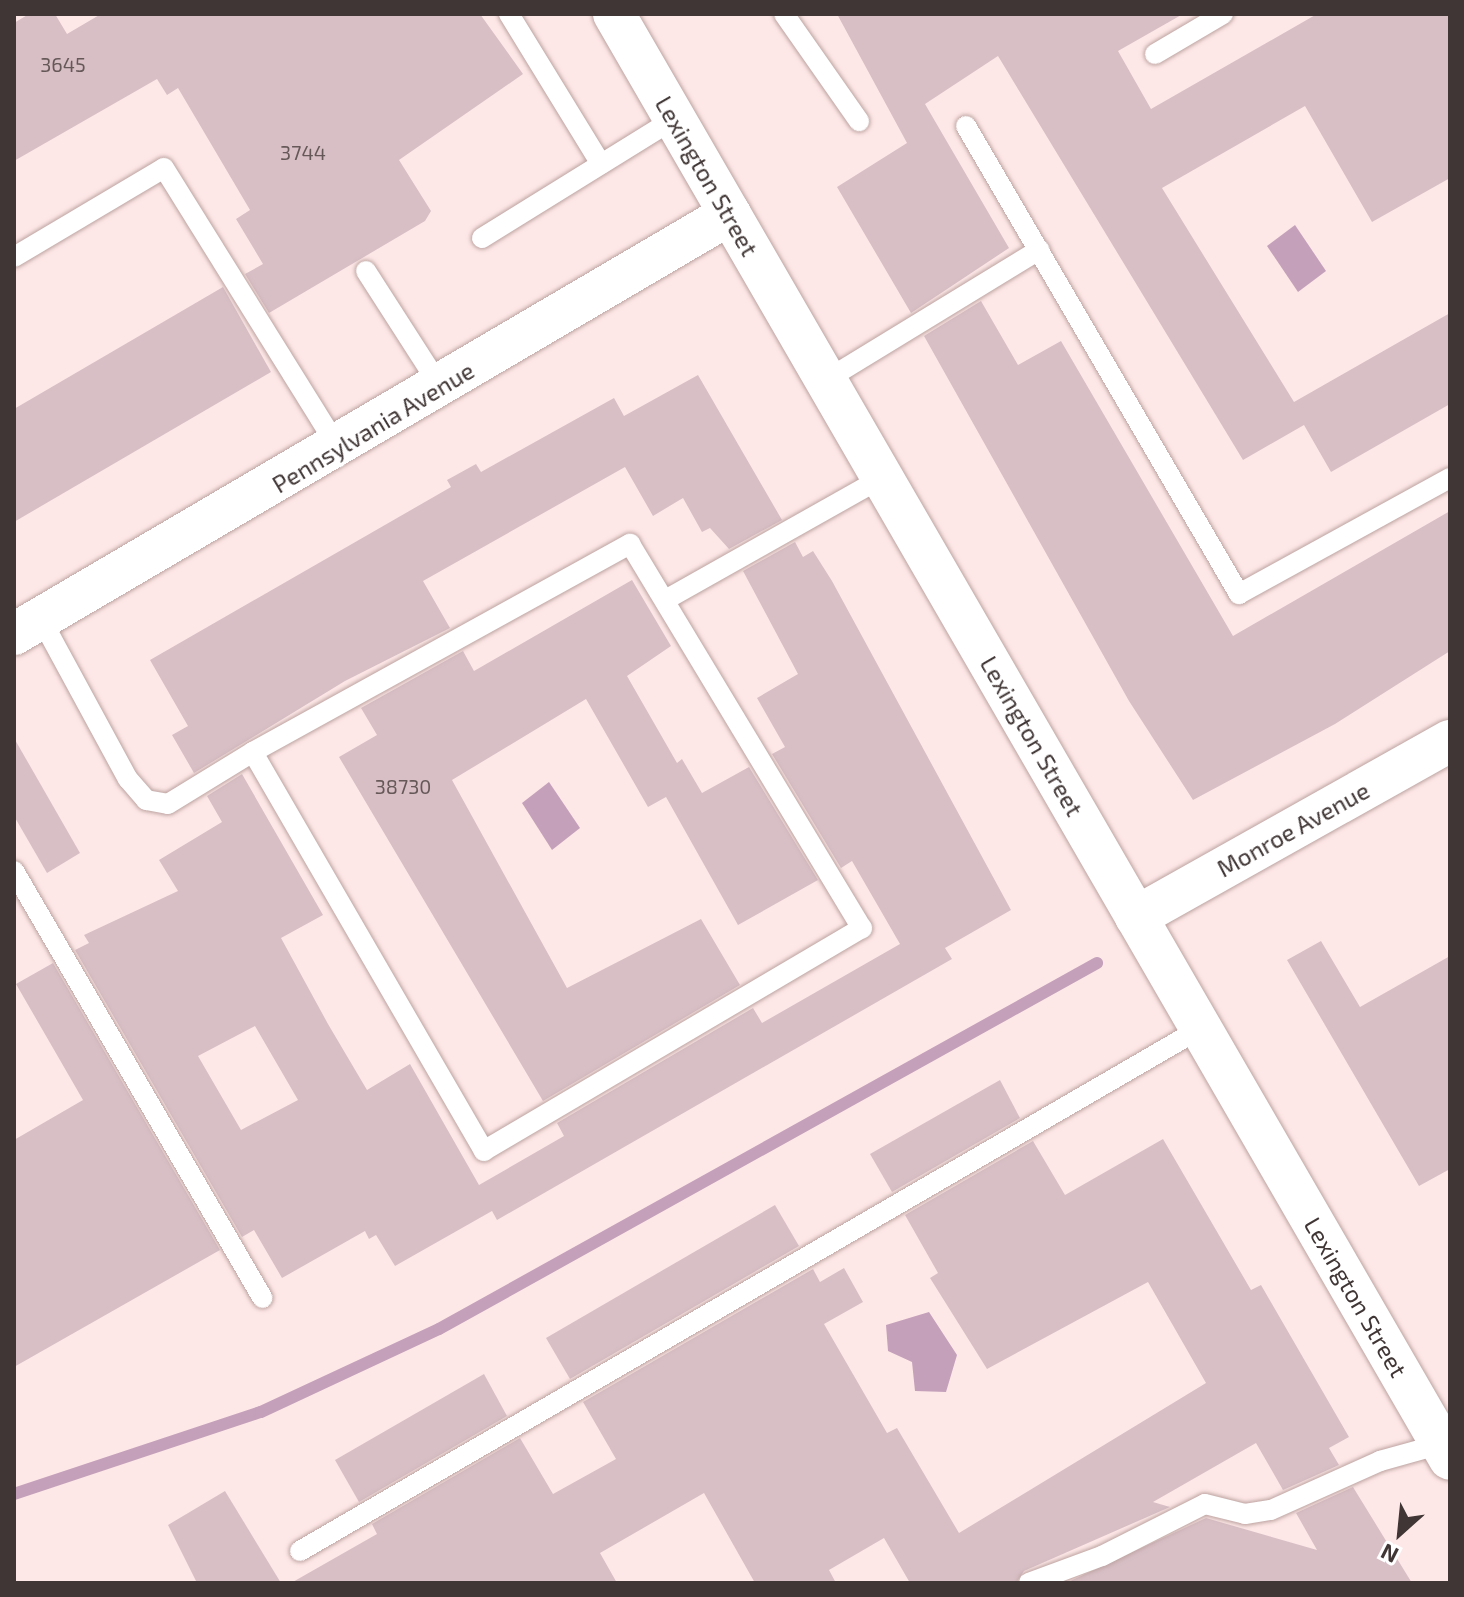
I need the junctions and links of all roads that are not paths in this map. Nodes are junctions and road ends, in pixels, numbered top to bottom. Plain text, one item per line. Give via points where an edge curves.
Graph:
1 (509, 14) edge
2 (614, 14) edge
3 (784, 14) edge
4 (1223, 14) edge
5 (1155, 54) dead end
6 (674, 119) junction
7 (859, 121) dead end
8 (966, 126) dead end
9 (601, 164) junction
10 (730, 214) junction
11 (482, 238) dead end
12 (1039, 250) junction
13 (14, 257) edge
14 (366, 271) dead end
15 (826, 380) junction
16 (441, 388) junction
17 (339, 449) junction
18 (882, 478) junction
19 (1450, 478) edge
20 (667, 599) junction
21 (27, 626) edge
22 (1450, 741) edge
23 (253, 752) junction
24 (14, 871) edge
25 (1136, 917) junction
26 (1201, 1028) junction
27 (263, 1298) dead end
28 (1446, 1451) edge
29 (300, 1551) dead end
30 (1029, 1583) edge

1 - 9 lane
2 - 6 street, Lexington Street
3 - 7 lane
4 - 5 lane
6 - 9 lane
6 - 10 street, Lexington Street
8 - 12 lane
9 - 11 lane
10 - 15 street, Lexington Street
10 - 16 street, Pennsylvania Avenue
12 - 15 lane
12 - 19 lane via 1239,594
13 - 17 lane via 164,168
14 - 16 lane
15 - 18 street, Lexington Street
16 - 17 street, Pennsylvania Avenue
17 - 21 street, Pennsylvania Avenue
18 - 20 lane
18 - 25 street, Lexington Street
20 - 23 lane via 630,544
20 - 23 lane via 862,928 484,1151
21 - 23 lane via 146,800 168,804
22 - 25 street, Monroe Avenue
24 - 27 lane
25 - 26 street, Lexington Street
26 - 28 street, Lexington Street
26 - 29 lane
28 - 30 lane via 1380,1461 1271,1510 1245,1514 1205,1504 1102,1556

